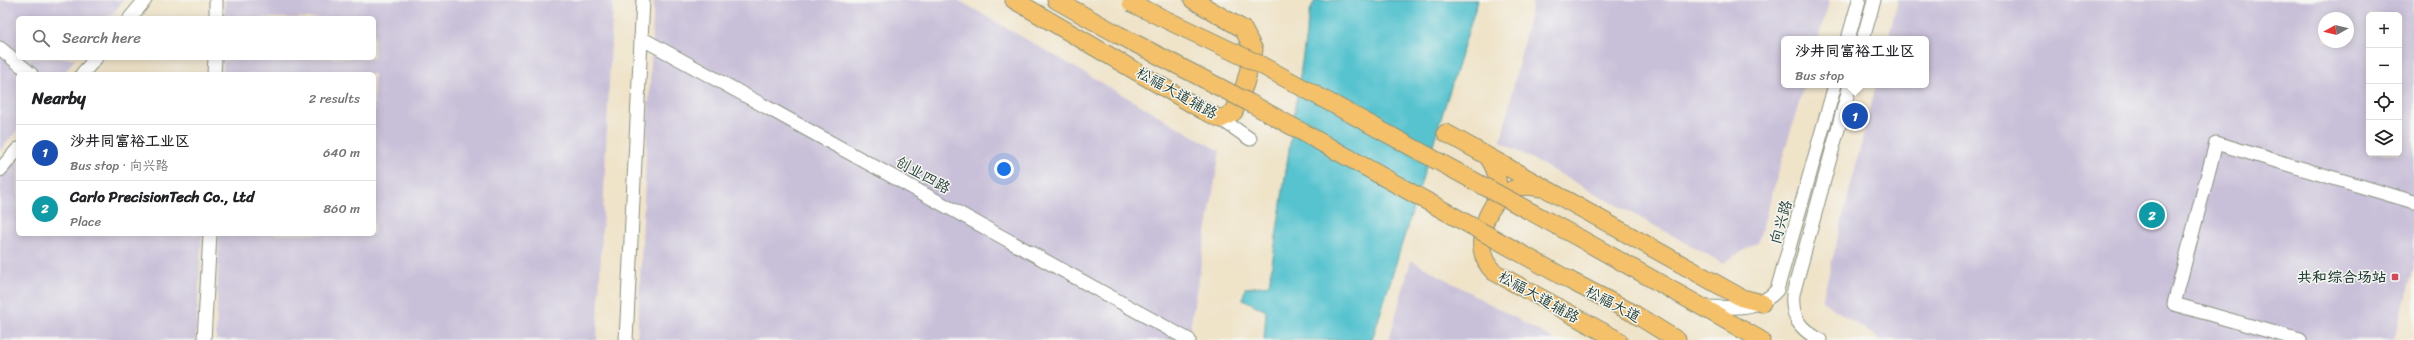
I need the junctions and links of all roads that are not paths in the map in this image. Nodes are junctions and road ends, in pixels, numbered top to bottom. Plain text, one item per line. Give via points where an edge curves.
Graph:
1 (145, 0) edge
2 (216, 0) edge
3 (643, 0) edge
4 (1014, 0) edge
5 (1056, 0) edge
6 (1194, 0) edge
7 (1859, 0) edge
8 (1874, 0) edge
9 (1128, 2) edge
10 (132, 16) edge
11 (216, 16) edge
12 (1849, 36) edge
13 (1864, 36) edge
14 (641, 38) junction
15 (0, 48) edge
16 (94, 60) edge
17 (215, 60) edge
18 (29, 72) edge
19 (84, 72) edge
20 (214, 72) edge
21 (1834, 88) edge
22 (1849, 88) edge
23 (1221, 119) junction
24 (1446, 133) dead end
25 (1250, 139) dead end
26 (16, 151) edge
27 (1488, 156) junction
28 (0, 170) edge
29 (1547, 189) junction
30 (2414, 202) edge
31 (1491, 210) junction
32 (210, 236) edge
33 (1762, 303) junction
34 (1702, 307) junction
35 (204, 340) edge
36 (626, 340) edge
37 (1189, 340) edge
38 (1618, 340) edge
39 (1678, 340) edge
40 (1761, 340) edge
41 (1820, 340) edge
42 (2300, 340) edge

1 - 10 street
2 - 11 street
3 - 14 street
4 - 23 main road, 松福大道辅路
5 - 39 main road, 松福大道, bridge via 1257,107
6 - 23 main road, 松福大道辅路 via 1243,29 1254,50 1234,112
7 - 12 street
8 - 13 street
9 - 34 main road, bridge via 1259,64
14 - 36 street
14 - 37 street, 创业四路
15 - 18 street
16 - 19 street
17 - 20 street
21 - 33 street, 向兴路 via 1781,279 1777,290
22 - 41 street, 向兴路 via 1792,294 1793,314 1798,323
23 - 25 street
24 - 27 main road, 松福大道辅路
26 - 28 street
27 - 29 main road, 松福大道辅路
27 - 31 main road via 1495,166 1498,177 1498,188
29 - 31 main road, 松福大道辅路 via 1520,186 1508,192
29 - 33 main road, 松福大道辅路 via 1742,298
30 - 42 street via 2216,143 2174,304
31 - 38 main road, 松福大道辅路 via 1481,236 1480,248 1486,266
32 - 35 street
33 - 34 street via 1753,306
34 - 40 main road

